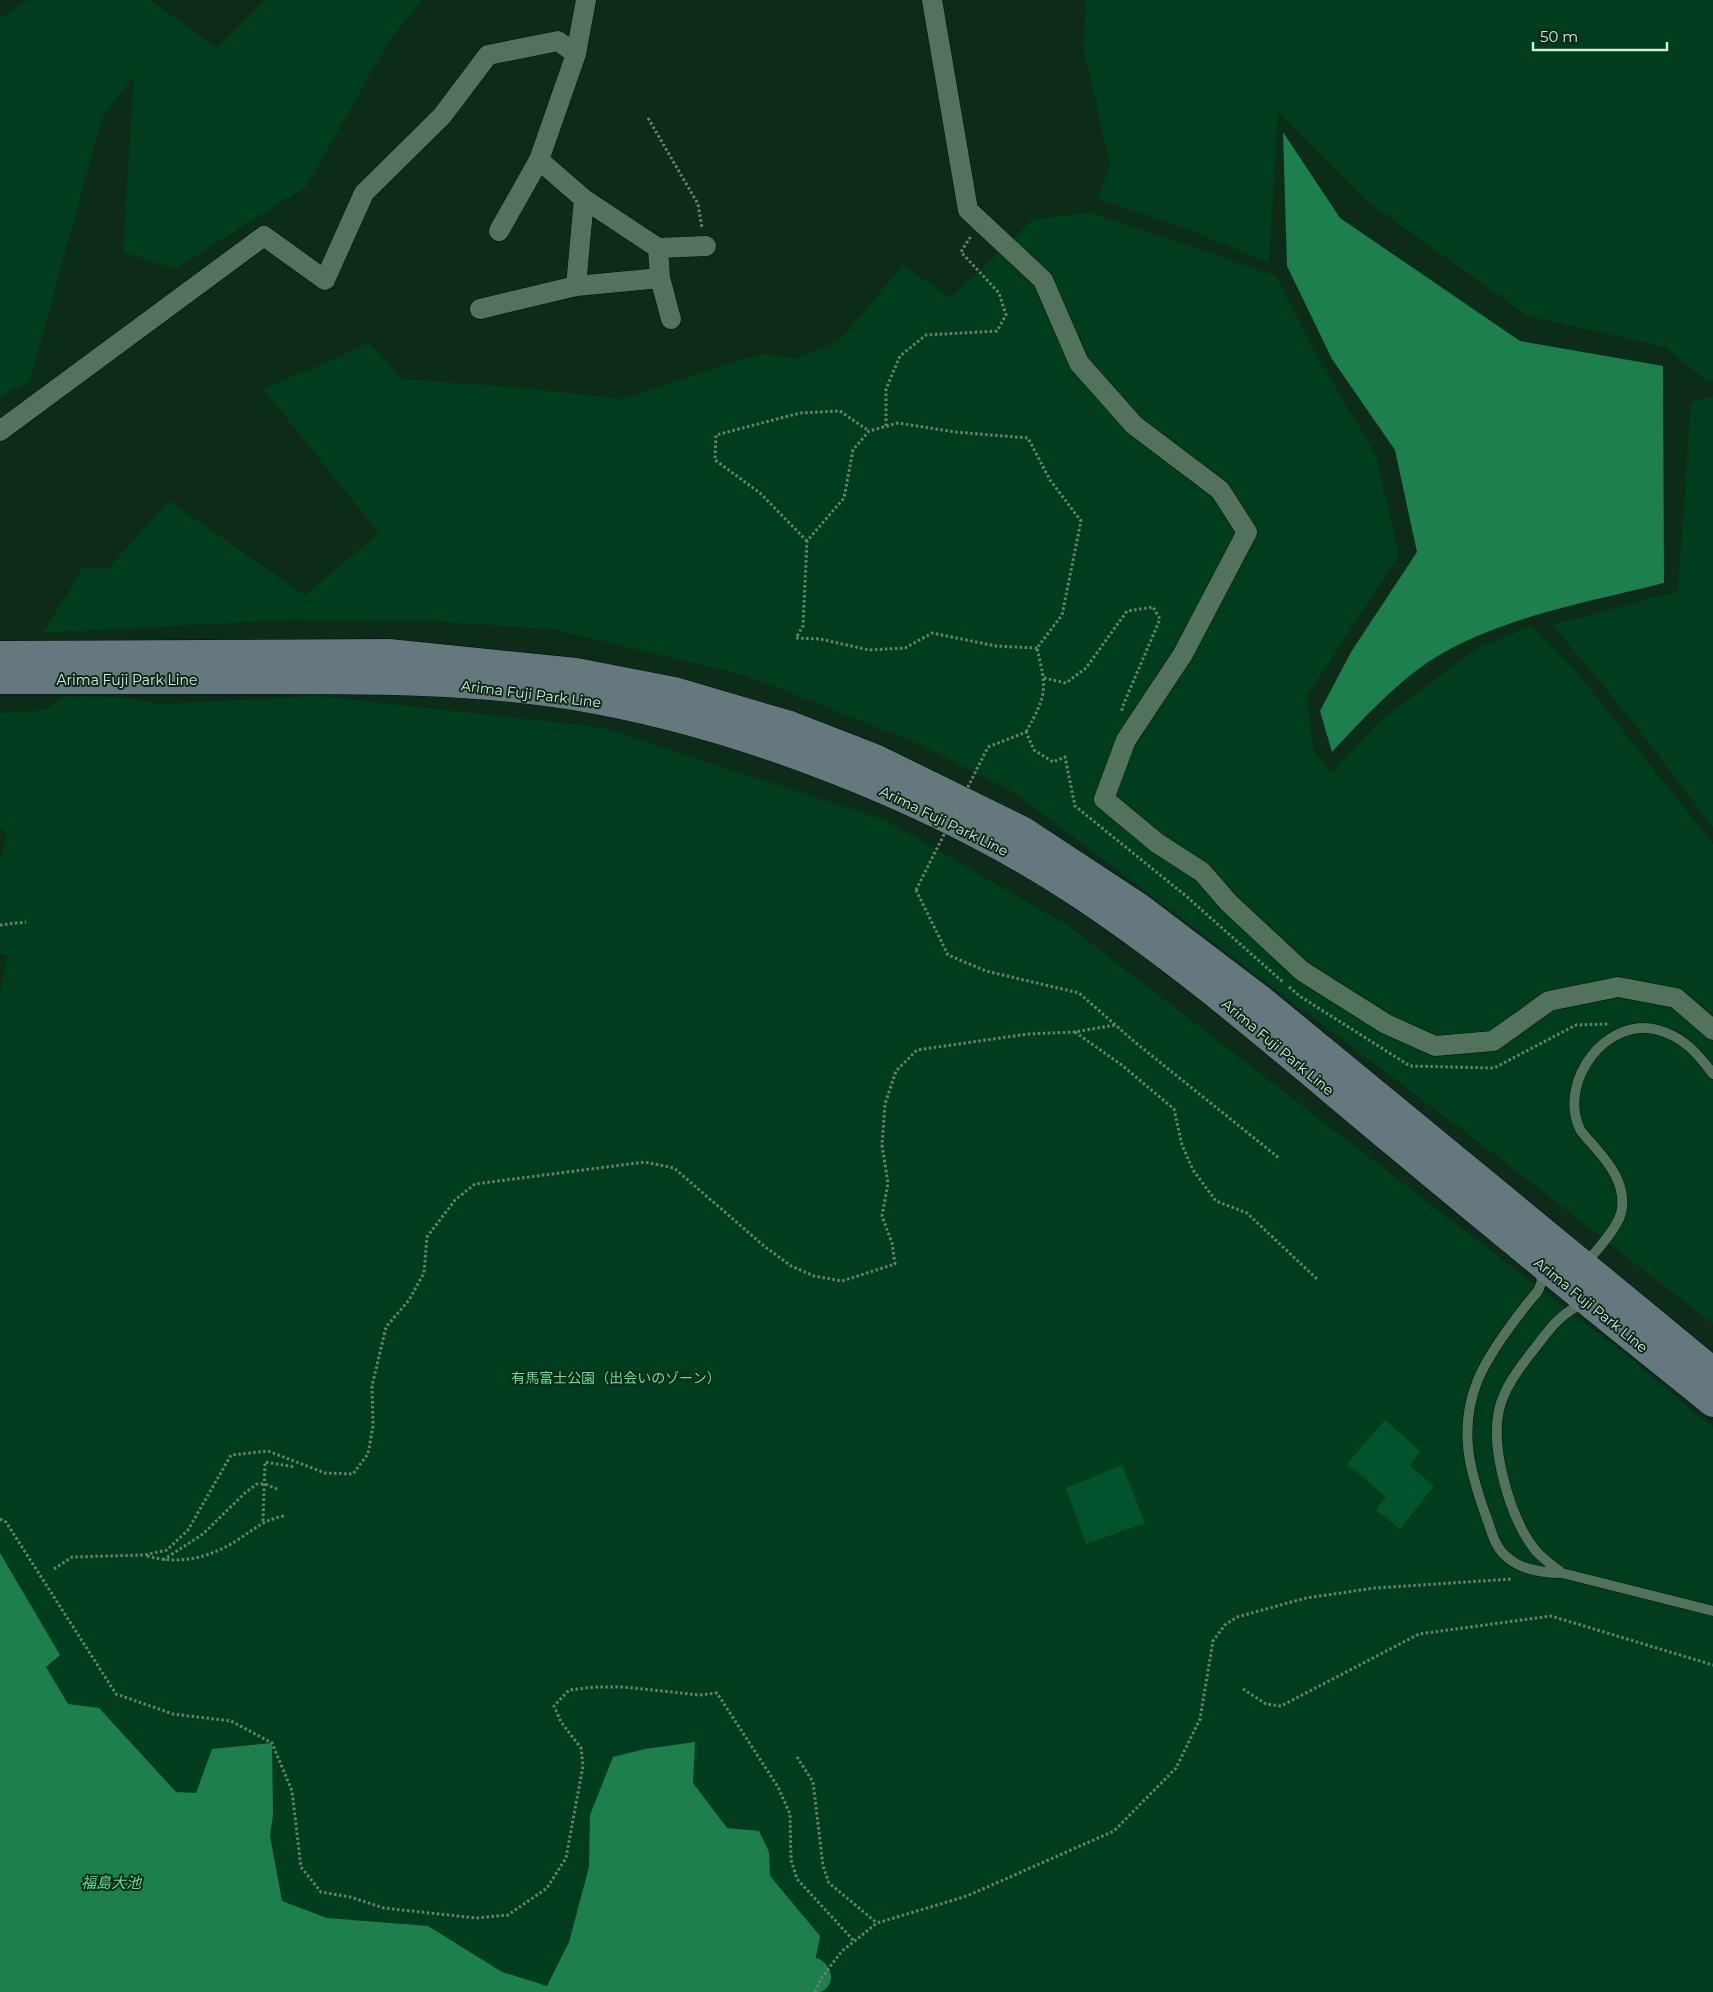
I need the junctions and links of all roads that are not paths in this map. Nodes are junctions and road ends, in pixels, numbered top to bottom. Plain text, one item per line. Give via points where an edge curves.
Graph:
1 (586, 0) edge
2 (932, 0) edge
3 (576, 54) junction
4 (539, 160) junction
5 (584, 199) junction
6 (499, 231) dead end
7 (706, 246) road end
8 (658, 248) junction
9 (660, 278) junction
10 (576, 286) junction
11 (480, 309) dead end
12 (672, 319) dead end
13 (0, 431) edge
14 (0, 655) edge
15 (0, 680) edge
16 (1713, 1030) edge
17 (1713, 1074) edge
18 (1538, 1262) junction
19 (1583, 1266) junction
20 (1588, 1302) junction
21 (1713, 1371) edge
22 (1713, 1403) edge
23 (1562, 1573) junction
24 (1713, 1611) edge

1 - 3 street
2 - 16 street via 968,210 1043,280 1079,363 1134,425 1220,490 1247,532 1183,654 1126,740 1104,799 1156,843 1202,872 1229,903 1302,971 1386,1024 1435,1046 1493,1041 1550,1001 1618,987 1676,998
3 - 4 street
3 - 13 street via 558,41 488,55 442,116 364,193 324,280 264,236
4 - 5 street
4 - 6 street
5 - 8 street
5 - 10 street
7 - 8 street
8 - 9 street
9 - 10 street
9 - 12 street
10 - 11 street
14 - 19 main road, Arima Fuji Park Line via 389,653 558,670 674,690 790,725 875,758 1022,830 1139,907 1263,1001
15 - 18 main road, Arima Fuji Park Line via 383,680 486,686 570,696 667,715 819,766 938,815 1012,853 1084,898 1186,971
17 - 19 lane via 1681,1039 1657,1030 1637,1029 1618,1033 1587,1061 1578,1082 1575,1106 1579,1128 1608,1162 1620,1185 1622,1209 1613,1228
18 - 20 main road, Arima Fuji Park Line
18 - 23 lane via 1542,1281 1538,1291 1487,1362 1477,1382 1467,1429 1469,1457 1472,1476 1498,1548 1521,1566 1544,1573
19 - 21 main road, Arima Fuji Park Line
20 - 22 main road, Arima Fuji Park Line
20 - 23 lane via 1574,1307 1557,1320 1520,1366 1499,1410 1496,1436 1499,1464 1521,1528 1536,1551
23 - 24 lane

